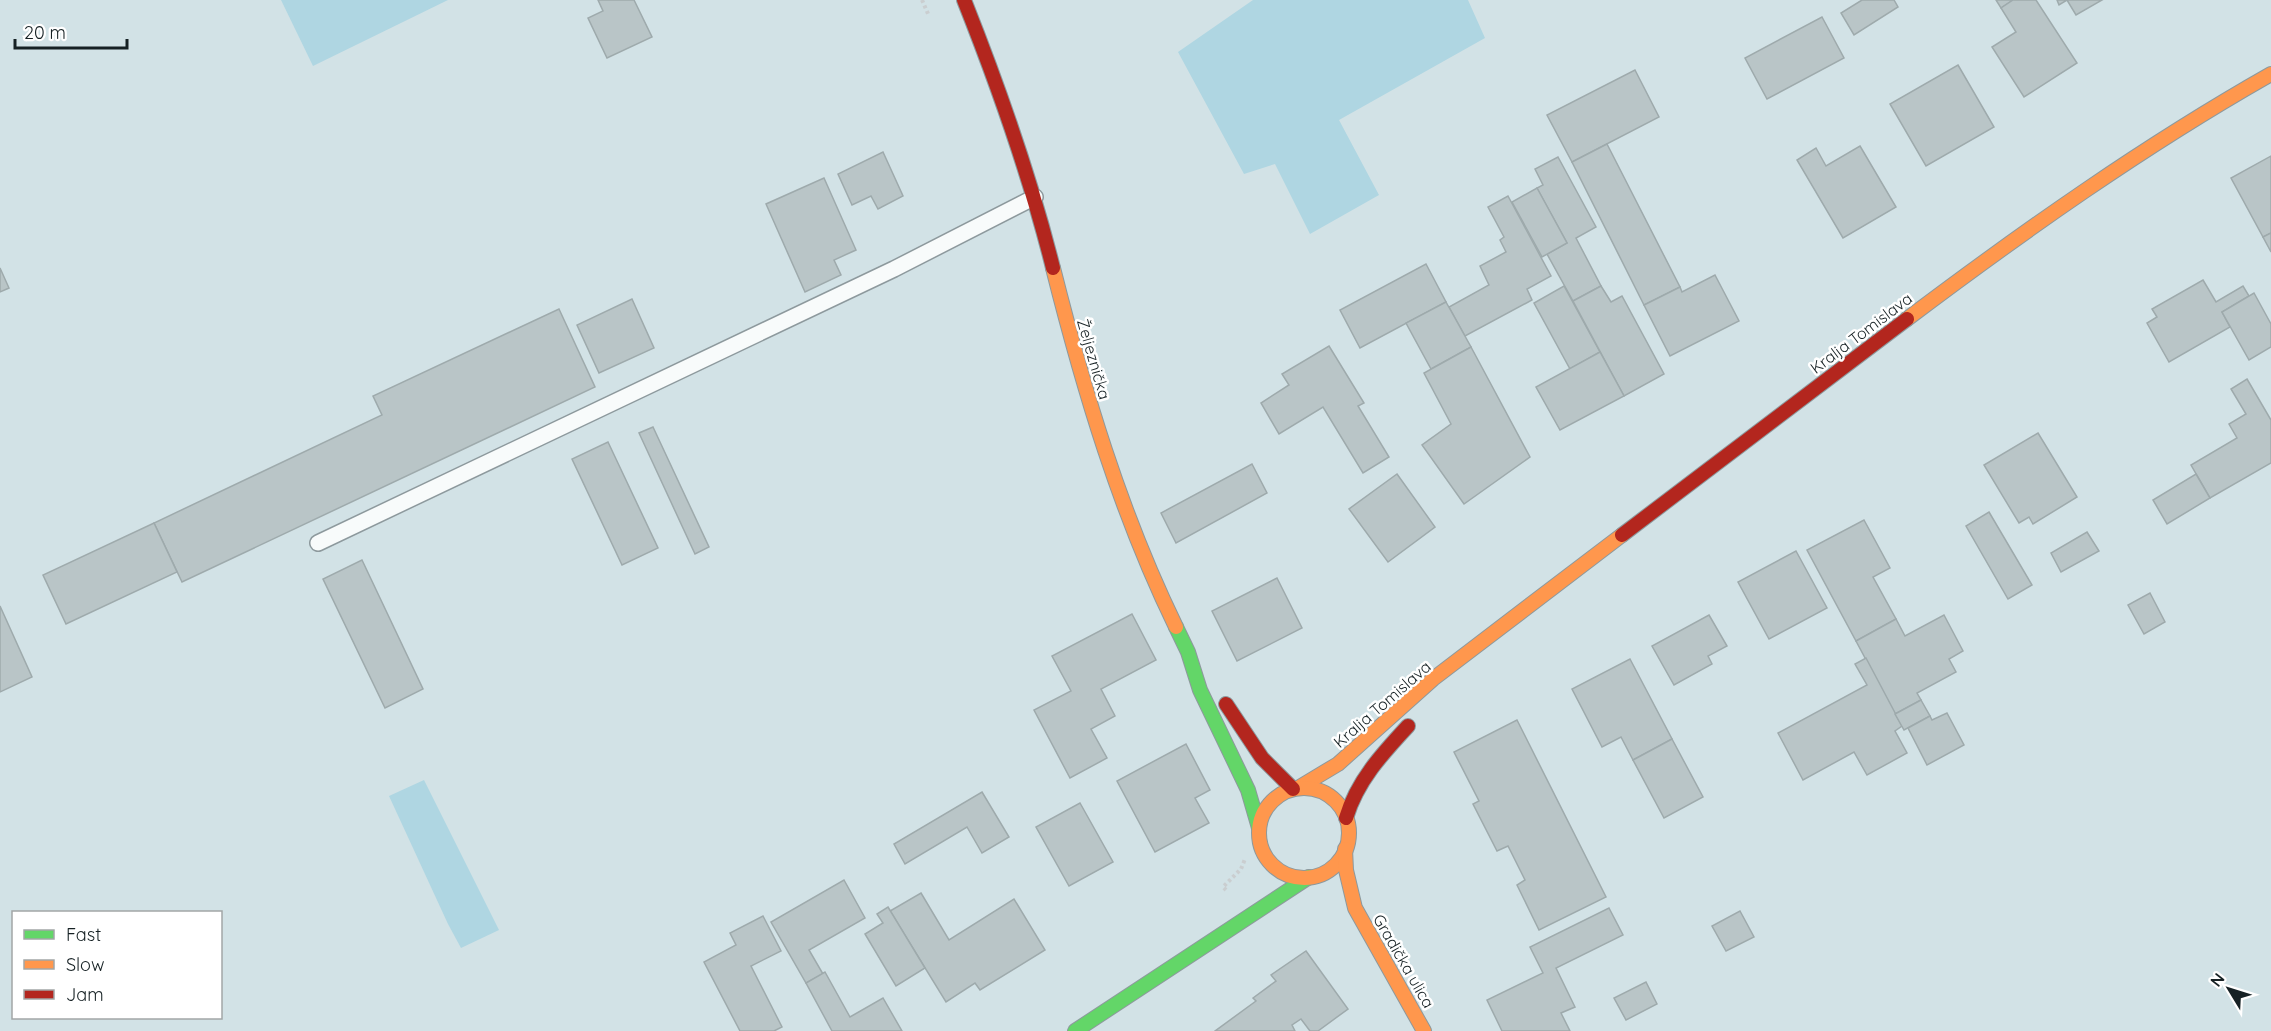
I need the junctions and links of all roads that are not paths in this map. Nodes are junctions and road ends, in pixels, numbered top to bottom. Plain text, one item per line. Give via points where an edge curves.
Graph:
1 (964, 0) edge
2 (2271, 74) edge
3 (1035, 197) junction
4 (318, 543) dead end
5 (1486, 641) junction
6 (1188, 652) junction
7 (1433, 698) dead end
8 (1418, 714) dead end
9 (1296, 789) junction
10 (1346, 818) junction
11 (1259, 828) junction
12 (1346, 849) junction
13 (1264, 855) junction
14 (1309, 878) junction
15 (1355, 908) junction
16 (1253, 912) junction
17 (1075, 1031) edge
18 (1424, 1031) edge

1 - 3 street, Željeznička
2 - 5 street, Kralja Tomislava via 2126,163 1972,270
3 - 4 lane via 894,269
3 - 6 street, Željeznička via 1100,438 1149,572
5 - 7 street, Kralja Tomislava
5 - 9 street, Kralja Tomislava via 1433,679 1352,753
6 - 9 street, Željeznička via 1262,758
6 - 11 street, Željeznička via 1200,690 1248,790
8 - 10 street, Kralja Tomislava via 1356,789
9 - 10 street via 1316,789 1325,794
9 - 11 street via 1283,793 1267,807
10 - 12 street
11 - 13 street
12 - 14 street via 1330,868
12 - 15 street, Gradička ulica
13 - 14 street via 1283,873
13 - 16 street via 1263,883
14 - 15 street, Gradička ulica
14 - 16 street
15 - 18 street, Gradička ulica
16 - 17 street

